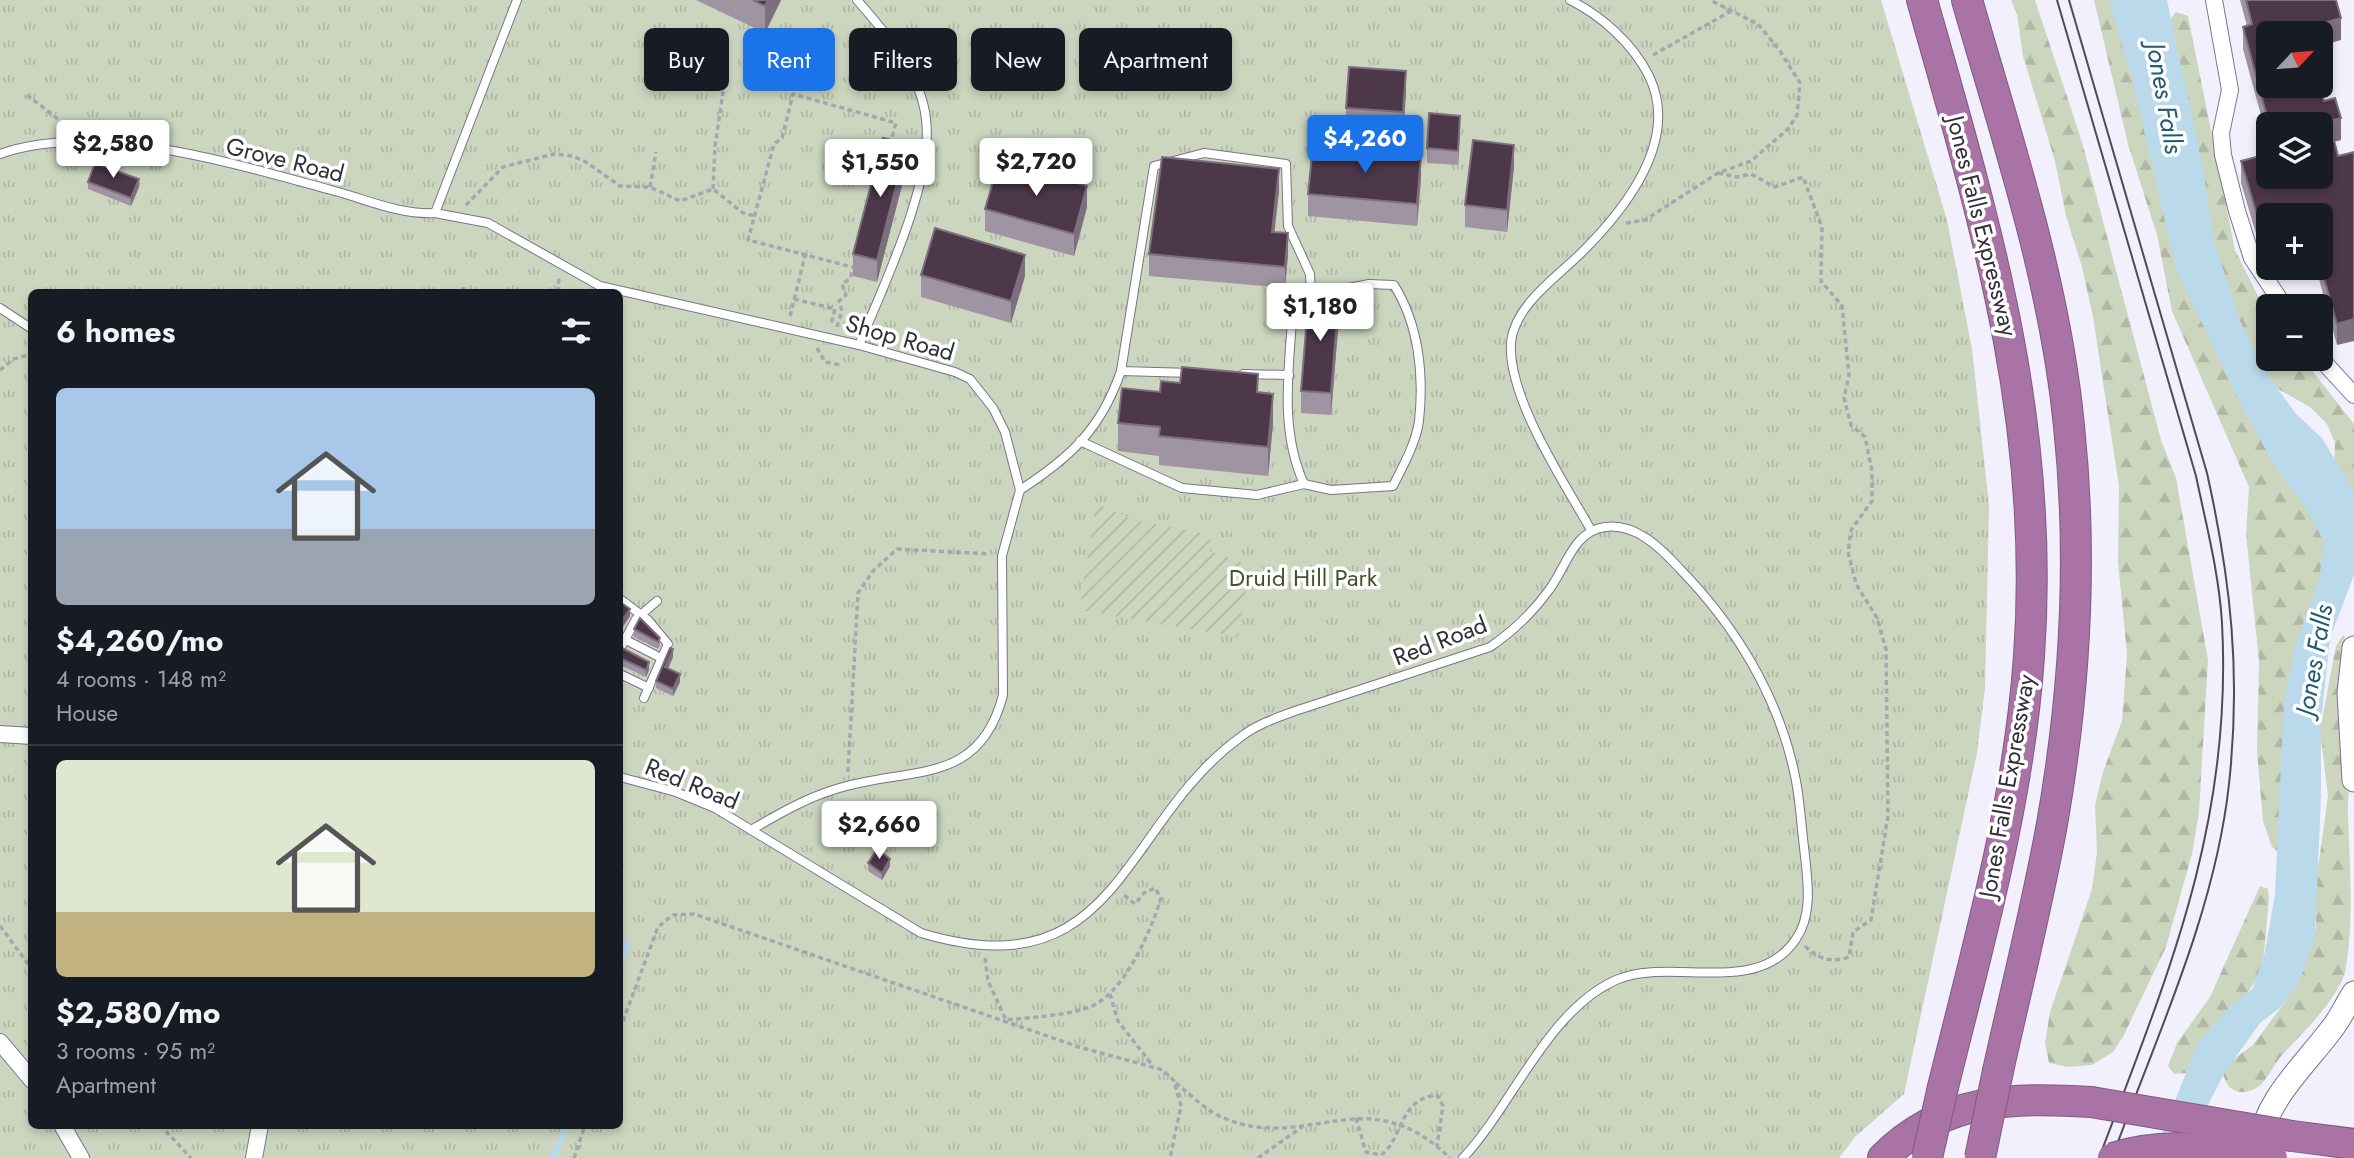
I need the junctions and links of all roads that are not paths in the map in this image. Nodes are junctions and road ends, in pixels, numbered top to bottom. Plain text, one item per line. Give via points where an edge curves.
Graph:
1 (517, 0) edge
2 (857, 0) edge
3 (1570, 0) edge
4 (1922, 0) edge
5 (1967, 0) edge
6 (2214, 0) edge
7 (0, 154) edge
8 (435, 213) junction
9 (613, 289) edge
10 (623, 291) edge
11 (2276, 294) edge
12 (1311, 296) junction
13 (0, 308) edge
14 (28, 326) edge
15 (859, 345) junction
16 (1122, 371) junction
17 (2332, 371) edge
18 (1205, 373) edge
19 (1233, 373) edge
20 (1289, 375) junction
21 (2354, 395) edge
22 (1080, 441) junction
23 (1304, 484) junction
24 (1020, 491) junction
25 (1591, 530) junction
26 (623, 601) edge
27 (657, 601) dead end
28 (640, 614) junction
29 (623, 637) edge
30 (623, 639) edge
31 (2354, 648) edge
32 (623, 650) edge
33 (661, 663) junction
34 (623, 675) edge
35 (649, 688) junction
36 (644, 698) dead end
37 (0, 734) edge
38 (28, 736) edge
39 (623, 778) edge
40 (2354, 780) edge
41 (751, 830) junction
42 (2354, 993) edge
43 (0, 1042) edge
44 (28, 1075) edge
45 (64, 1129) edge
46 (259, 1129) edge
47 (2354, 1144) edge
48 (81, 1158) edge
49 (254, 1158) edge
50 (1463, 1158) edge
51 (1883, 1158) edge
52 (1927, 1158) edge
53 (1980, 1158) edge
54 (2113, 1158) edge
55 (2258, 1158) edge
56 (2272, 1158) edge

1 - 8 lane
2 - 15 lane via 901,56 919,90 926,119 922,173 912,207
3 - 25 lane via 1615,31 1642,61 1658,119 1654,148 1635,187 1613,220 1539,291 1511,340 1512,369 1522,400
4 - 52 highway, Jones Falls Expressway, bridge via 1998,281 2017,373 2031,514 2029,657 2020,741 2001,846
5 - 53 highway, Jones Falls Expressway, bridge via 2019,183 2058,350 2069,425 2076,559 2073,663 2054,811
6 - 11 street via 2230,90 2222,117 2223,155 2252,258
7 - 8 lane, Grove Road via 30,144 67,141 170,151 414,214
8 - 9 lane, Shop Road via 488,223 600,286
10 - 15 lane, Shop Road
12 - 16 lane via 1310,274 1288,226 1286,164 1204,153 1154,166
12 - 20 lane via 1293,304
12 - 23 lane via 1369,284 1394,285 1409,309 1419,352 1419,422 1393,486 1331,490
13 - 14 lane
15 - 24 lane, Shop Road via 970,379 983,391 1005,432
16 - 18 lane
16 - 22 lane via 1098,425
17 - 21 street
19 - 20 lane
20 - 23 lane via 1286,425
22 - 23 lane via 1182,488 1257,495
22 - 24 lane
24 - 41 lane, Shop Road via 1002,556 1003,695 978,747 953,764 847,786
25 - 41 lane, Red Road via 1574,547 1550,590 1490,647 1295,711 1242,736 1205,768 1114,887 1088,913 1039,938 984,947 921,933
25 - 50 lane via 1624,527 1648,539 1722,614 1745,649 1780,725 1796,777 1808,903 1798,937 1787,951 1747,970 1638,972 1596,990 1558,1028
26 - 28 lane
27 - 28 lane
28 - 29 lane
28 - 33 lane via 667,640
30 - 33 lane
31 - 40 street via 2349,693
32 - 33 lane
33 - 35 lane
34 - 35 lane
35 - 36 lane
37 - 38 street
39 - 41 lane, Red Road via 676,792
42 - 55 street via 2269,1114
43 - 44 street
45 - 48 street
46 - 49 street
47 - 51 highway, bridge via 2040,1098 1988,1102 1944,1117
54 - 56 highway, bridge via 2156,1148 2190,1147

